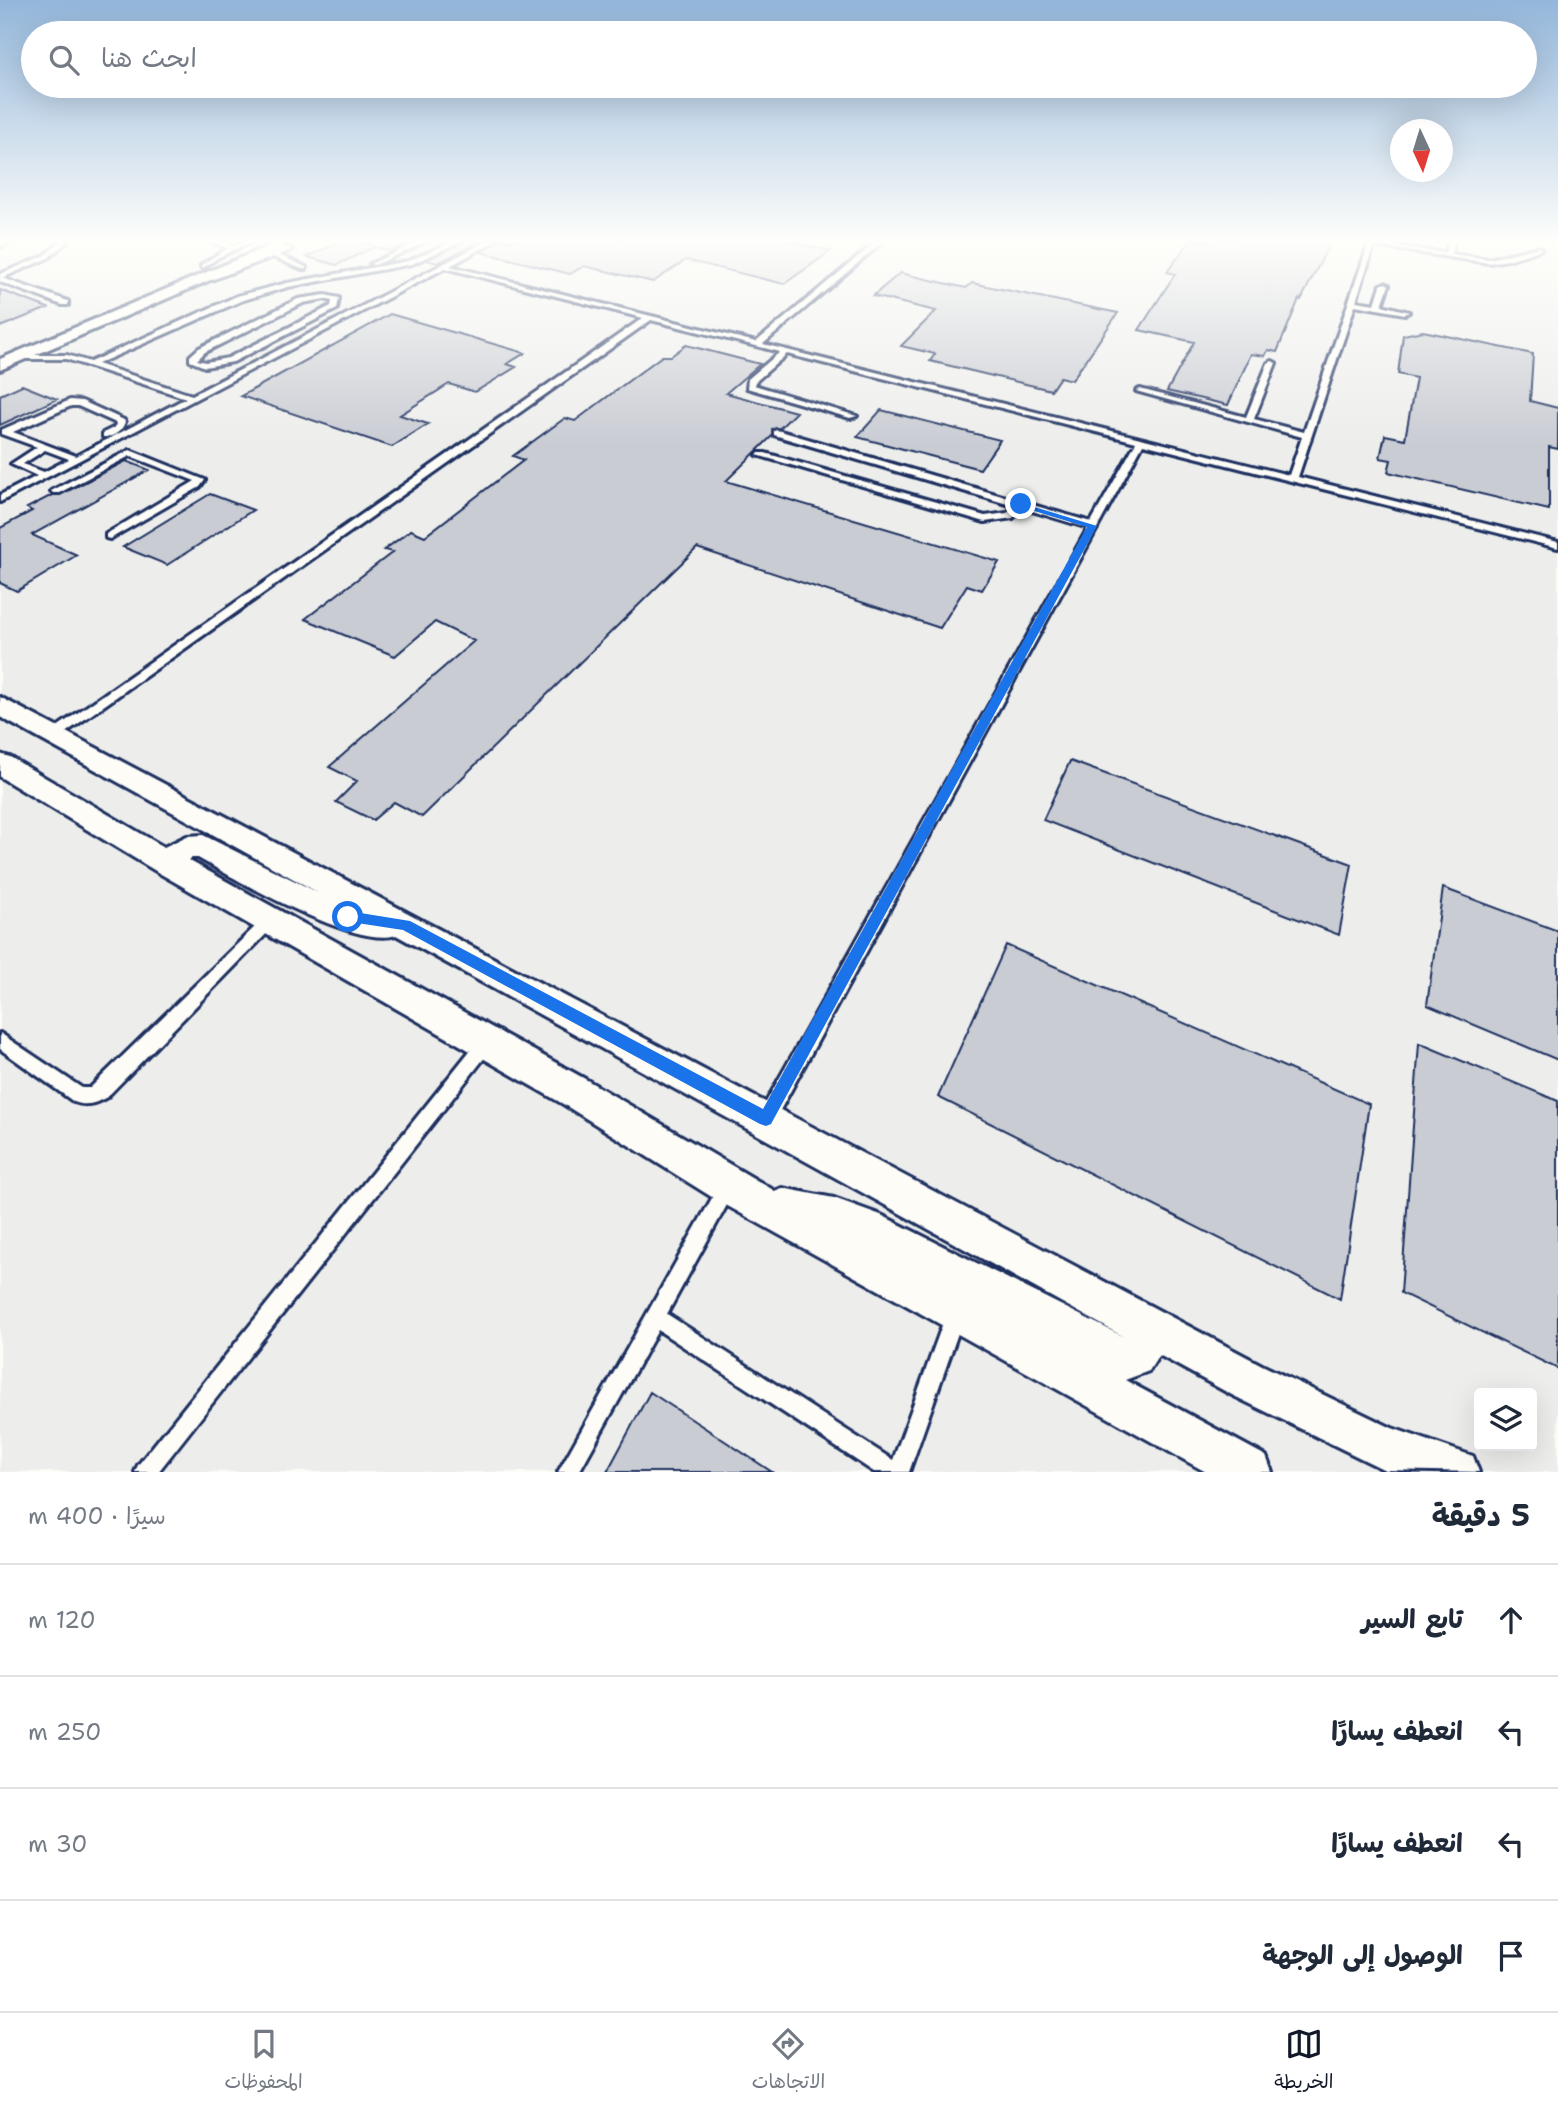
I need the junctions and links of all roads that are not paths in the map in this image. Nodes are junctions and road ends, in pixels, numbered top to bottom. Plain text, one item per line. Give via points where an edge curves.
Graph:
1 (102, 309) edge
2 (132, 309) edge
3 (216, 309) edge
4 (286, 309) edge
5 (331, 309) edge
6 (362, 309) edge
7 (616, 309) edge
8 (800, 309) edge
9 (1350, 309) edge
10 (1387, 309) edge
11 (1405, 312) dead end
12 (319, 315) junction
13 (650, 317) junction
14 (339, 321) junction
15 (758, 344) junction
16 (786, 351) junction
17 (0, 352) edge
18 (20, 357) junction
19 (1272, 363) dead end
20 (91, 364) junction
21 (0, 365) edge
22 (1140, 391) dead end
23 (194, 398) junction
24 (853, 416) dead end
25 (1249, 421) junction
26 (3, 432) edge
27 (777, 433) dead end
28 (1307, 436) junction
29 (1141, 440) junction
30 (44, 447) junction
31 (89, 453) junction
32 (762, 455) dead end
33 (72, 457) junction
34 (111, 462) junction
35 (44, 476) junction
36 (1293, 478) junction
37 (56, 491) dead end
38 (0, 499) edge
39 (1021, 504) junction
40 (1093, 526) junction
41 (110, 536) dead end
42 (1558, 544) edge
43 (0, 706) edge
44 (54, 735) junction
45 (3, 770) edge
46 (169, 864) junction
47 (271, 921) junction
48 (405, 925) junction
49 (0, 1040) edge
50 (487, 1042) junction
51 (766, 1119) junction
52 (728, 1186) junction
53 (766, 1205) junction
54 (956, 1312) junction
55 (655, 1317) junction
56 (1147, 1325) junction
57 (1230, 1467) edge
58 (145, 1472) edge
59 (568, 1472) edge
60 (893, 1472) edge
61 (898, 1472) edge
62 (1457, 1472) edge

1 - 17 street
2 - 18 street
3 - 20 lane
4 - 12 lane via 196,354 194,361 222,363
5 - 12 lane
6 - 14 lane
7 - 13 lane
8 - 15 lane
9 - 28 lane
10 - 11 lane
12 - 14 lane
13 - 15 lane
13 - 44 lane
14 - 23 lane
15 - 16 lane
16 - 24 lane via 751,382 752,388
16 - 29 lane
18 - 20 lane via 54,355
18 - 21 street
19 - 25 lane
20 - 23 lane
22 - 25 lane
23 - 31 lane
25 - 28 lane
26 - 30 lane
26 - 33 lane via 70,403 121,422 115,431
27 - 39 lane
28 - 36 lane
29 - 36 lane
29 - 40 lane
30 - 33 lane
30 - 35 lane via 16,464
31 - 33 lane
31 - 34 lane
32 - 39 lane via 985,519 1010,516
33 - 35 lane
34 - 37 lane
34 - 41 lane via 132,453 201,482
35 - 38 lane
36 - 42 lane
39 - 40 lane
40 - 51 lane
43 - 44 street
44 - 48 street
45 - 46 street
46 - 47 street
46 - 48 street via 187,846 203,847 325,909
47 - 49 lane via 92,1096 80,1096
47 - 50 street
48 - 51 street
50 - 52 street
50 - 58 lane
51 - 56 street
52 - 53 street
52 - 55 lane
53 - 54 street
53 - 56 street via 834,1217 867,1229 1122,1360 1140,1353
54 - 57 street
54 - 61 lane
55 - 59 lane
55 - 60 lane
56 - 62 street via 1385,1448

